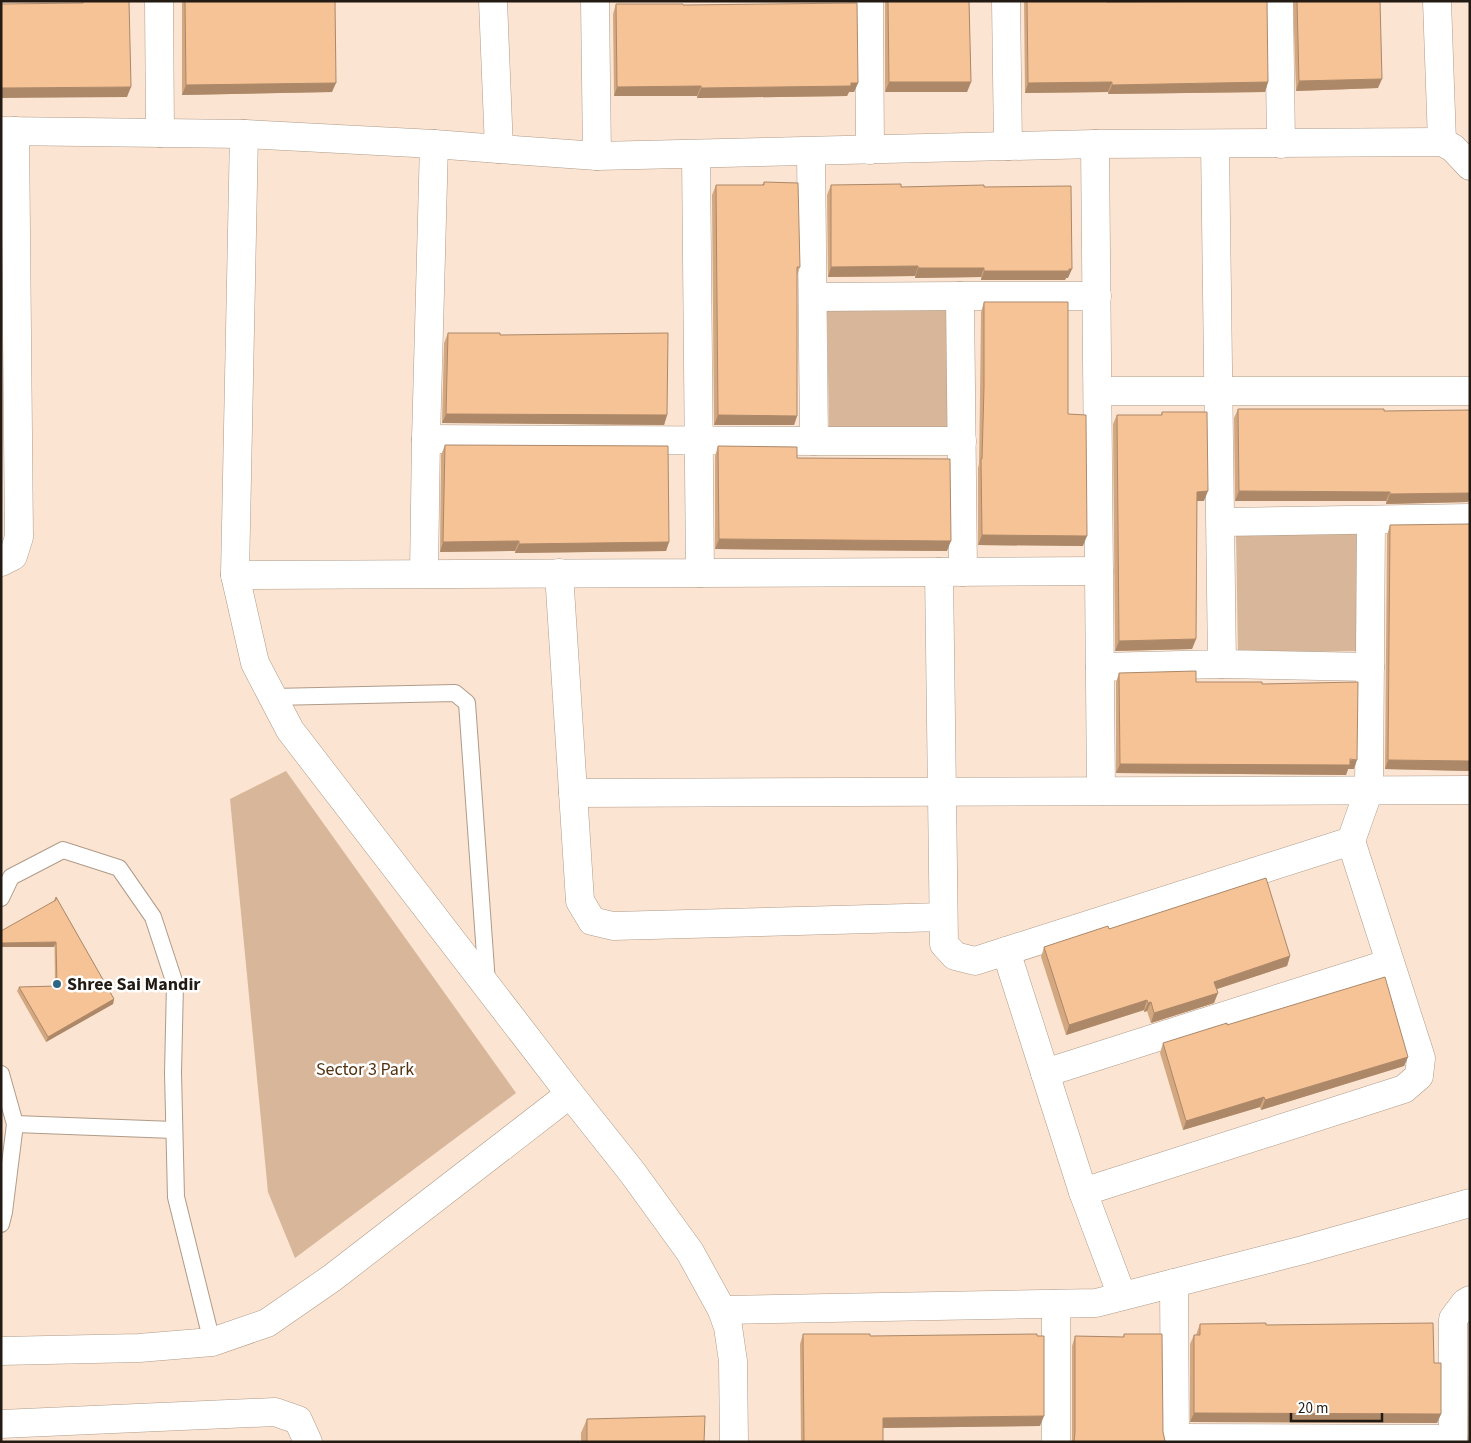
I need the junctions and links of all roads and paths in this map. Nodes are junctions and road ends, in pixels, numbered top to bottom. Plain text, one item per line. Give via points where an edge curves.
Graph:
1 (159, 1) edge
2 (493, 1) edge
3 (595, 1) edge
4 (868, 1) edge
5 (1006, 1) edge
6 (1279, 1) edge
7 (1437, 1) edge
8 (8, 131) edge
9 (160, 133) junction
10 (244, 134) junction
11 (1442, 142) junction
12 (434, 144) junction
13 (1095, 144) junction
14 (1215, 144) junction
15 (1281, 144) junction
16 (1008, 146) junction
17 (499, 150) junction
18 (870, 150) junction
19 (811, 152) junction
20 (696, 154) junction
21 (597, 156) junction
22 (1470, 166) edge
23 (960, 296) junction
24 (1097, 296) junction
25 (813, 297) junction
26 (1220, 390) junction
27 (1098, 391) junction
28 (1470, 391) edge
29 (426, 439) junction
30 (814, 441) junction
31 (962, 441) junction
32 (699, 442) junction
33 (1470, 518) edge
34 (1371, 520) junction
35 (1221, 522) junction
36 (1, 562) edge
37 (1099, 571) junction
38 (951, 572) junction
39 (424, 573) junction
40 (700, 573) junction
41 (559, 574) junction
42 (235, 575) junction
43 (1222, 664) junction
44 (1100, 667) junction
45 (1370, 667) junction
46 (273, 697) junction
47 (1369, 790) junction
48 (1470, 790) edge
49 (1101, 791) junction
50 (941, 792) junction
51 (572, 793) junction
52 (1351, 841) junction
53 (1, 898) edge
54 (943, 917) junction
55 (1006, 951) junction
56 (1390, 962) junction
57 (488, 988) junction
58 (1045, 1073) junction
59 (1, 1074) edge
60 (570, 1094) junction
61 (15, 1124) junction
62 (174, 1130) junction
63 (1083, 1192) junction
64 (1470, 1203) edge
65 (1, 1224) edge
66 (1174, 1283) junction
67 (1122, 1296) junction
68 (1470, 1300) edge
69 (1056, 1304) junction
70 (722, 1310) junction
71 (212, 1342) junction
72 (1, 1352) edge
73 (1, 1424) edge
74 (30, 1432) edge
75 (1175, 1440) edge
76 (1453, 1440) edge
77 (308, 1442) edge
78 (734, 1442) edge
79 (1056, 1442) edge

1 - 9 street
2 - 17 street
3 - 21 street
4 - 18 street
5 - 16 street
6 - 15 street
7 - 11 street
8 - 9 street
8 - 36 street via 20,537 13,556
9 - 10 street
10 - 12 street
10 - 42 street
11 - 15 street
11 - 22 street via 1454,148
12 - 17 street
12 - 29 street
13 - 14 street
13 - 16 street
13 - 24 street
14 - 15 street
14 - 26 street
16 - 18 street
17 - 21 street
18 - 19 street
19 - 20 street
19 - 25 street
20 - 21 street
20 - 32 street
23 - 24 street
23 - 25 street
23 - 31 street
24 - 27 street
25 - 30 street
26 - 27 street
26 - 28 street
26 - 35 street
27 - 37 street
29 - 32 street
29 - 39 street
30 - 31 street
30 - 32 street
31 - 38 street
32 - 40 street
33 - 34 street
34 - 35 street
34 - 45 street
35 - 43 street
37 - 38 street
37 - 44 street
38 - 40 street
38 - 50 street
39 - 41 street
39 - 42 street
40 - 41 street
41 - 51 street
42 - 46 street via 255,663
43 - 44 street
43 - 45 street
44 - 49 street
45 - 47 street
46 - 57 street via 290,730
46 - 57 lane via 455,693 467,703
47 - 48 street
47 - 49 street
47 - 52 street
49 - 50 street
50 - 51 street
50 - 54 street
51 - 54 street via 580,902 592,921 613,926
52 - 55 street
52 - 56 street
53 - 62 lane via 11,877 63,850 118,868 152,917 175,984
54 - 55 street via 944,944 955,956 975,961
55 - 58 street
56 - 58 street
56 - 63 street via 1421,1058 1419,1076 1404,1089
57 - 60 street
58 - 63 street
59 - 61 lane
60 - 70 street via 690,1252
60 - 71 street via 332,1278 267,1322
61 - 62 lane
61 - 65 lane
62 - 71 lane via 176,1197
63 - 67 street
64 - 66 street
66 - 67 street
66 - 75 street
67 - 69 street via 1096,1303
68 - 76 street via 1453,1319
69 - 70 street
69 - 79 street
70 - 78 street via 733,1362
71 - 72 street via 139,1348
73 - 74 street
74 - 77 street via 276,1412 298,1420
75 - 76 street

